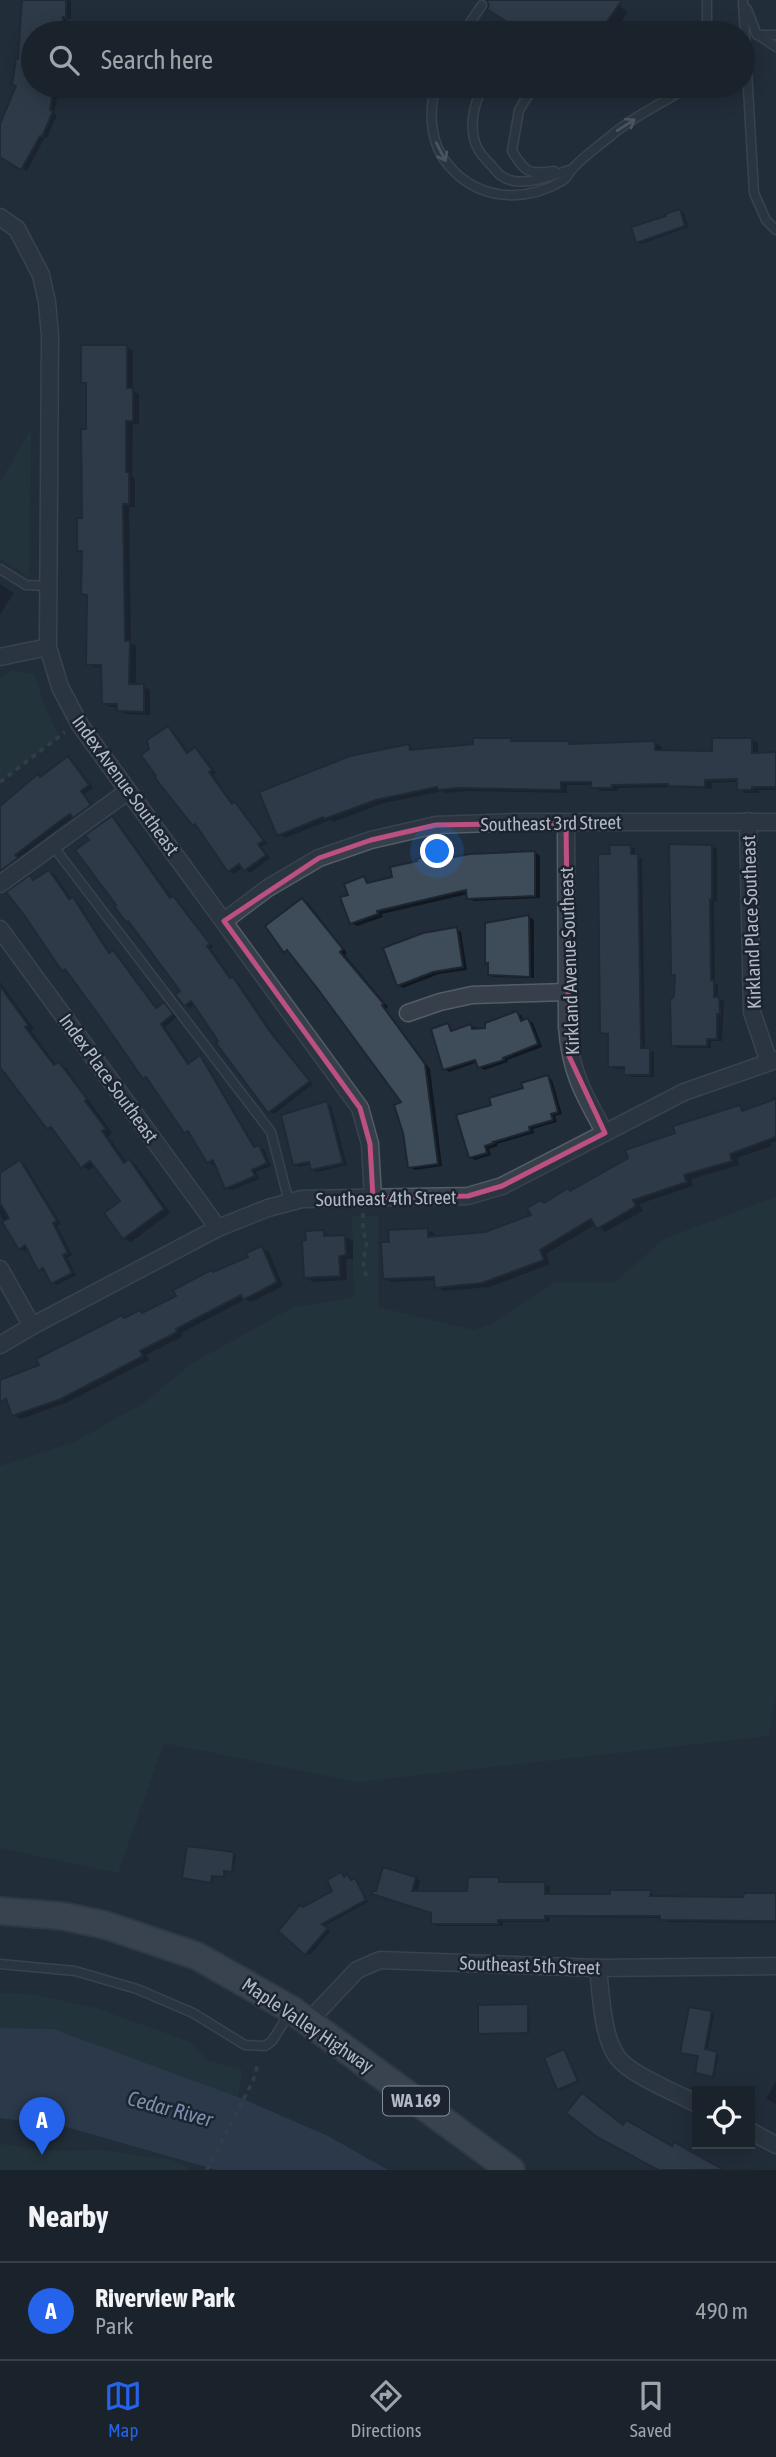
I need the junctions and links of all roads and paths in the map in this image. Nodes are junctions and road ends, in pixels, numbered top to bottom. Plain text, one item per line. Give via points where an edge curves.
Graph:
1 (707, 0) edge
2 (743, 1) edge
3 (482, 5) dead end
4 (471, 21) edge
5 (707, 21) edge
6 (744, 21) edge
7 (751, 21) edge
8 (755, 30) edge
9 (757, 35) junction
10 (776, 35) edge
11 (776, 47) edge
12 (433, 98) edge
13 (480, 98) edge
14 (526, 98) edge
15 (669, 98) edge
16 (749, 98) edge
17 (572, 169) junction
18 (0, 216) edge
19 (776, 230) edge
20 (0, 569) edge
21 (48, 586) junction
22 (48, 647) junction
23 (0, 657) edge
24 (78, 723) junction
25 (0, 782) edge
26 (128, 790) junction
27 (748, 821) junction
28 (776, 822) edge
29 (566, 823) junction
30 (53, 846) junction
31 (0, 884) edge
32 (224, 921) junction
33 (0, 929) edge
34 (567, 992) junction
35 (408, 1013) dead end
36 (772, 1061) edge
37 (605, 1133) junction
38 (369, 1198) junction
39 (289, 1202) junction
40 (218, 1228) junction
41 (0, 1269) edge
42 (366, 1276) dead end
43 (33, 1325) junction
44 (0, 1345) edge
45 (0, 1911) edge
46 (0, 1964) edge
47 (776, 1966) edge
48 (598, 1968) junction
49 (300, 2016) junction
50 (258, 2064) dead end
51 (692, 2101) edge
52 (755, 2134) edge
53 (776, 2145) edge
54 (207, 2170) edge
55 (511, 2170) edge

1 - 5 lane
2 - 6 lane
2 - 7 lane
3 - 4 lane
8 - 9 lane
9 - 10 lane
9 - 11 lane
12 -> 17 lane via 435,140 442,157 466,183 489,194 507,196 535,192 564,180
13 - 17 lane via 473,117 478,150 504,179 538,180
14 - 17 lane via 519,110 512,151 522,167 531,173
17 -> 15 lane via 615,131
16 - 19 lane via 754,193
18 - 21 street, Index Avenue Southeast via 17,229 41,275 47,302
20 - 21 lane via 26,585
21 - 22 street, Index Avenue Southeast
22 - 23 street
22 - 24 street, Index Avenue Southeast via 60,687
24 - 25 path
24 - 26 street, Index Avenue Southeast
26 - 30 street
26 - 32 street, Index Avenue Southeast
27 - 28 street, Southeast 3rd Street
27 - 29 street, Southeast 3rd Street
27 - 36 street, Kirkland Place Southeast via 752,1013
29 - 32 street, Southeast 3rd Street via 436,825 371,840 319,858
29 - 34 street, Kirkland Avenue Southeast
30 - 31 street
30 - 39 lane via 271,1132
32 - 38 street, Index Avenue Southeast via 360,1108 370,1144
33 - 40 street, Index Place Southeast
34 - 35 street via 480,995
34 - 37 street, Kirkland Avenue Southeast via 569,1056 579,1087
36 - 37 street, Southeast 4th Street via 684,1092
37 - 38 street, Southeast 4th Street via 502,1186 468,1196
38 - 39 street, Southeast 4th Street
38 - 42 path via 363,1227
39 - 40 street, Southeast 4th Street
40 - 43 street, Southeast 4th Street
41 - 43 street
43 - 44 street, Southeast 4th Street
45 - 49 main road, Maple Valley Highway / WA 169 via 62,1916 168,1945 197,1956
46 - 49 lane via 75,1971 137,1989 193,2013 245,2045 265,2046
47 - 48 street, Southeast 5th Street
48 - 49 street, Southeast 5th Street via 380,1960 357,1970
48 - 51 street via 607,2036 618,2057
49 - 55 main road, Maple Valley Highway / WA 169
50 - 54 path
52 - 53 street

